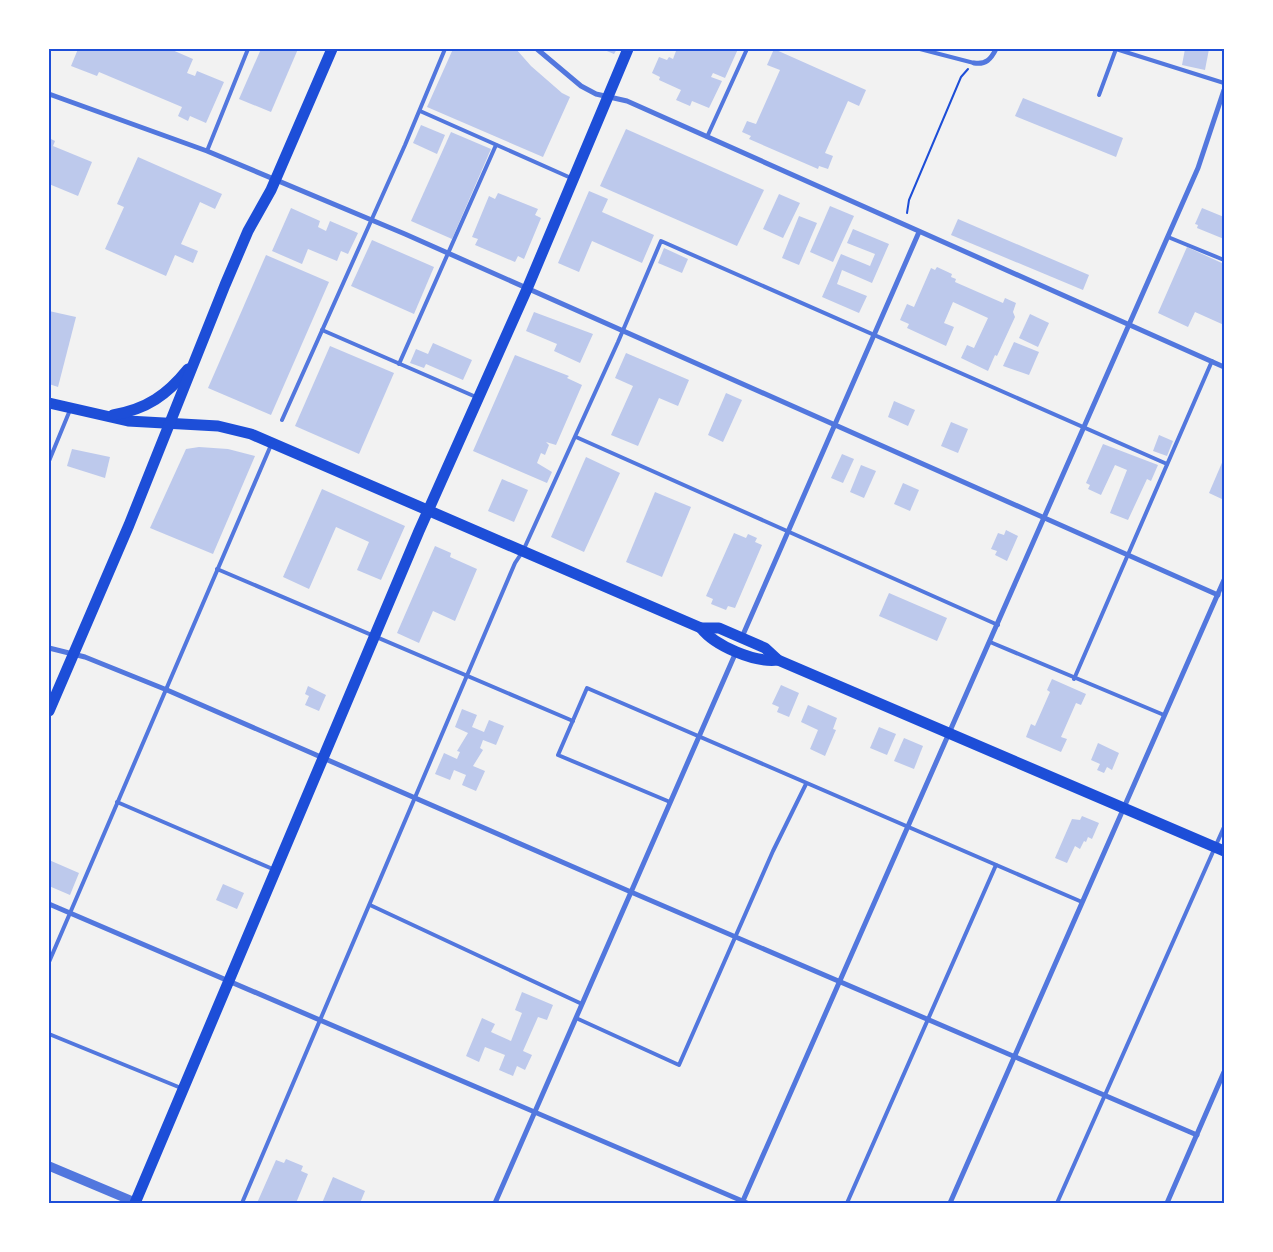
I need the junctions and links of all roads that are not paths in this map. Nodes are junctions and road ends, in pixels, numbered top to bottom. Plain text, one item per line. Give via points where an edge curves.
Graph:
1 (248, 49) edge
2 (332, 49) edge
3 (445, 49) edge
4 (537, 49) edge
5 (628, 49) edge
6 (747, 49) edge
7 (920, 49) edge
8 (996, 49) edge
9 (1116, 49) edge
10 (973, 64) joint
11 (1224, 83) edge
12 (1224, 90) edge
13 (49, 94) edge
14 (607, 95) junction
15 (1099, 95) dead end
16 (420, 111) junction
17 (707, 137) junction
18 (496, 145) junction
19 (207, 151) junction
20 (276, 180) junction
21 (574, 180) junction
22 (371, 220) junction
23 (920, 232) junction
24 (1168, 237) junction
25 (448, 253) junction
26 (1224, 260) edge
27 (527, 289) junction
28 (1130, 324) junction
29 (322, 330) junction
30 (623, 331) junction
31 (875, 335) junction
32 (198, 356) junction
33 (1212, 361) junction
34 (400, 364) junction
35 (1224, 367) edge
36 (479, 398) junction
37 (49, 402) edge
38 (71, 408) junction
39 (102, 416) junction
40 (282, 420) dead end
41 (170, 423) junction
42 (835, 425) junction
43 (1083, 428) junction
44 (576, 437) junction
45 (272, 443) junction
46 (49, 461) edge
47 (1167, 464) junction
48 (429, 510) junction
49 (1044, 518) junction
50 (789, 531) junction
51 (523, 551) junction
52 (1127, 555) junction
53 (217, 569) junction
54 (1224, 580) edge
55 (1218, 595) junction
56 (1224, 597) edge
57 (998, 625) junction
58 (701, 628) junction
59 (376, 636) junction
60 (742, 638) junction
61 (990, 642) junction
62 (49, 648) edge
63 (736, 651) junction
64 (73, 654) junction
65 (778, 660) junction
66 (468, 676) junction
67 (1074, 678) junction
68 (167, 690) junction
69 (49, 710) edge
70 (1164, 715) junction
71 (573, 721) junction
72 (950, 732) junction
73 (699, 735) junction
74 (324, 759) junction
75 (806, 784) junction
76 (414, 798) junction
77 (117, 802) junction
78 (670, 802) junction
79 (1125, 807) junction
80 (1224, 827) edge
81 (908, 828) junction
82 (1220, 849) edge
83 (996, 865) junction
84 (277, 871) junction
85 (631, 892) junction
86 (1082, 902) junction
87 (49, 904) edge
88 (370, 905) junction
89 (69, 912) junction
90 (735, 937) junction
91 (49, 962) edge
92 (228, 981) junction
93 (840, 982) junction
94 (582, 1004) junction
95 (576, 1018) junction
96 (928, 1018) junction
97 (320, 1020) junction
98 (49, 1034) edge
99 (1015, 1057) junction
100 (1224, 1072) edge
101 (183, 1089) junction
102 (1104, 1095) junction
103 (534, 1112) junction
104 (1197, 1134) junction
105 (49, 1166) edge
106 (136, 1203) edge
107 (242, 1203) edge
108 (495, 1203) edge
109 (744, 1203) edge
110 (846, 1203) edge
111 (950, 1203) edge
112 (1057, 1203) edge
113 (1166, 1203) edge

1 - 19 lane
2 - 20 main road
3 - 16 lane
4 - 14 street via 581,86 596,94
5 - 14 main road
6 - 17 lane
7 - 10 lane
8 - 10 street via 989,60
9 - 11 lane
9 - 15 lane
12 - 24 street via 1201,161
13 - 19 street
14 - 17 street
14 - 21 main road
16 - 18 lane
16 - 22 lane
17 - 23 street
18 - 21 lane
18 - 25 lane
19 - 20 street
20 - 22 street
20 - 32 main road via 248,231
21 - 27 main road
22 - 25 street
22 - 29 lane
23 - 28 street
23 - 31 street
24 - 26 lane
24 - 28 street
25 - 27 street
25 - 34 lane
27 - 30 street
27 - 36 main road
28 - 33 street
28 - 43 street
29 - 34 lane
29 - 40 lane
30 - 31 lane via 661,241
30 - 42 street
30 - 44 lane
31 - 42 street
31 - 43 lane
32 - 39 main road via 179,381 156,402 126,413
32 - 41 main road
33 - 35 street
33 - 47 lane
34 - 36 lane
36 - 48 main road
37 - 38 main road
38 - 39 main road
38 - 46 lane
39 - 41 main road
41 - 45 main road via 228,427
41 - 64 main road
42 - 49 street
42 - 50 street
43 - 47 lane
43 - 49 street
44 - 50 lane
44 - 51 lane
45 - 48 main road
45 - 53 lane
47 - 52 lane
48 - 51 main road
48 - 59 main road
49 - 52 street
49 - 57 street
50 - 57 lane
50 - 60 street
51 - 58 main road
51 - 66 lane
52 - 55 street
52 - 67 lane
53 - 59 lane
53 - 68 lane
54 - 55 street
55 - 56 lane
55 - 70 street
57 - 61 street
58 - 60 main road via 719,628
58 - 63 main road via 713,640
59 - 66 lane
59 - 74 main road
60 - 65 main road via 765,648
61 - 67 lane
61 - 72 street
62 - 64 street
63 - 65 main road via 760,661
63 - 73 street
64 - 68 street
64 - 69 main road
65 - 72 main road
66 - 71 lane
66 - 76 lane
67 - 70 lane
68 - 74 street
68 - 77 lane
70 - 79 street
71 - 73 lane via 587,688
71 - 78 lane via 558,755
72 - 79 main road
72 - 81 street
73 - 75 lane
73 - 78 street
74 - 76 street
74 - 84 main road
75 - 81 lane
75 - 90 lane
76 - 85 street
76 - 88 lane
77 - 84 lane
77 - 89 lane
78 - 85 street
79 - 82 main road
79 - 86 street
80 - 82 lane
81 - 83 lane
81 - 93 street
82 - 102 lane
83 - 86 lane
83 - 96 lane
84 - 92 main road
85 - 90 street
85 - 94 street
86 - 99 street
87 - 89 street
88 - 94 lane
88 - 97 lane
89 - 91 lane
89 - 92 street
90 - 93 street
90 - 95 lane via 679,1065
92 - 97 street
92 - 101 main road
93 - 96 street
93 - 109 street
94 - 95 street
95 - 103 street
96 - 99 street
96 - 110 lane
97 - 103 street
97 - 107 lane
98 - 101 lane
99 - 102 street
99 - 111 street
100 - 104 street
101 - 106 main road
102 - 104 street
102 - 112 lane
103 - 108 street
103 - 109 street
104 - 113 street
105 - 106 street

